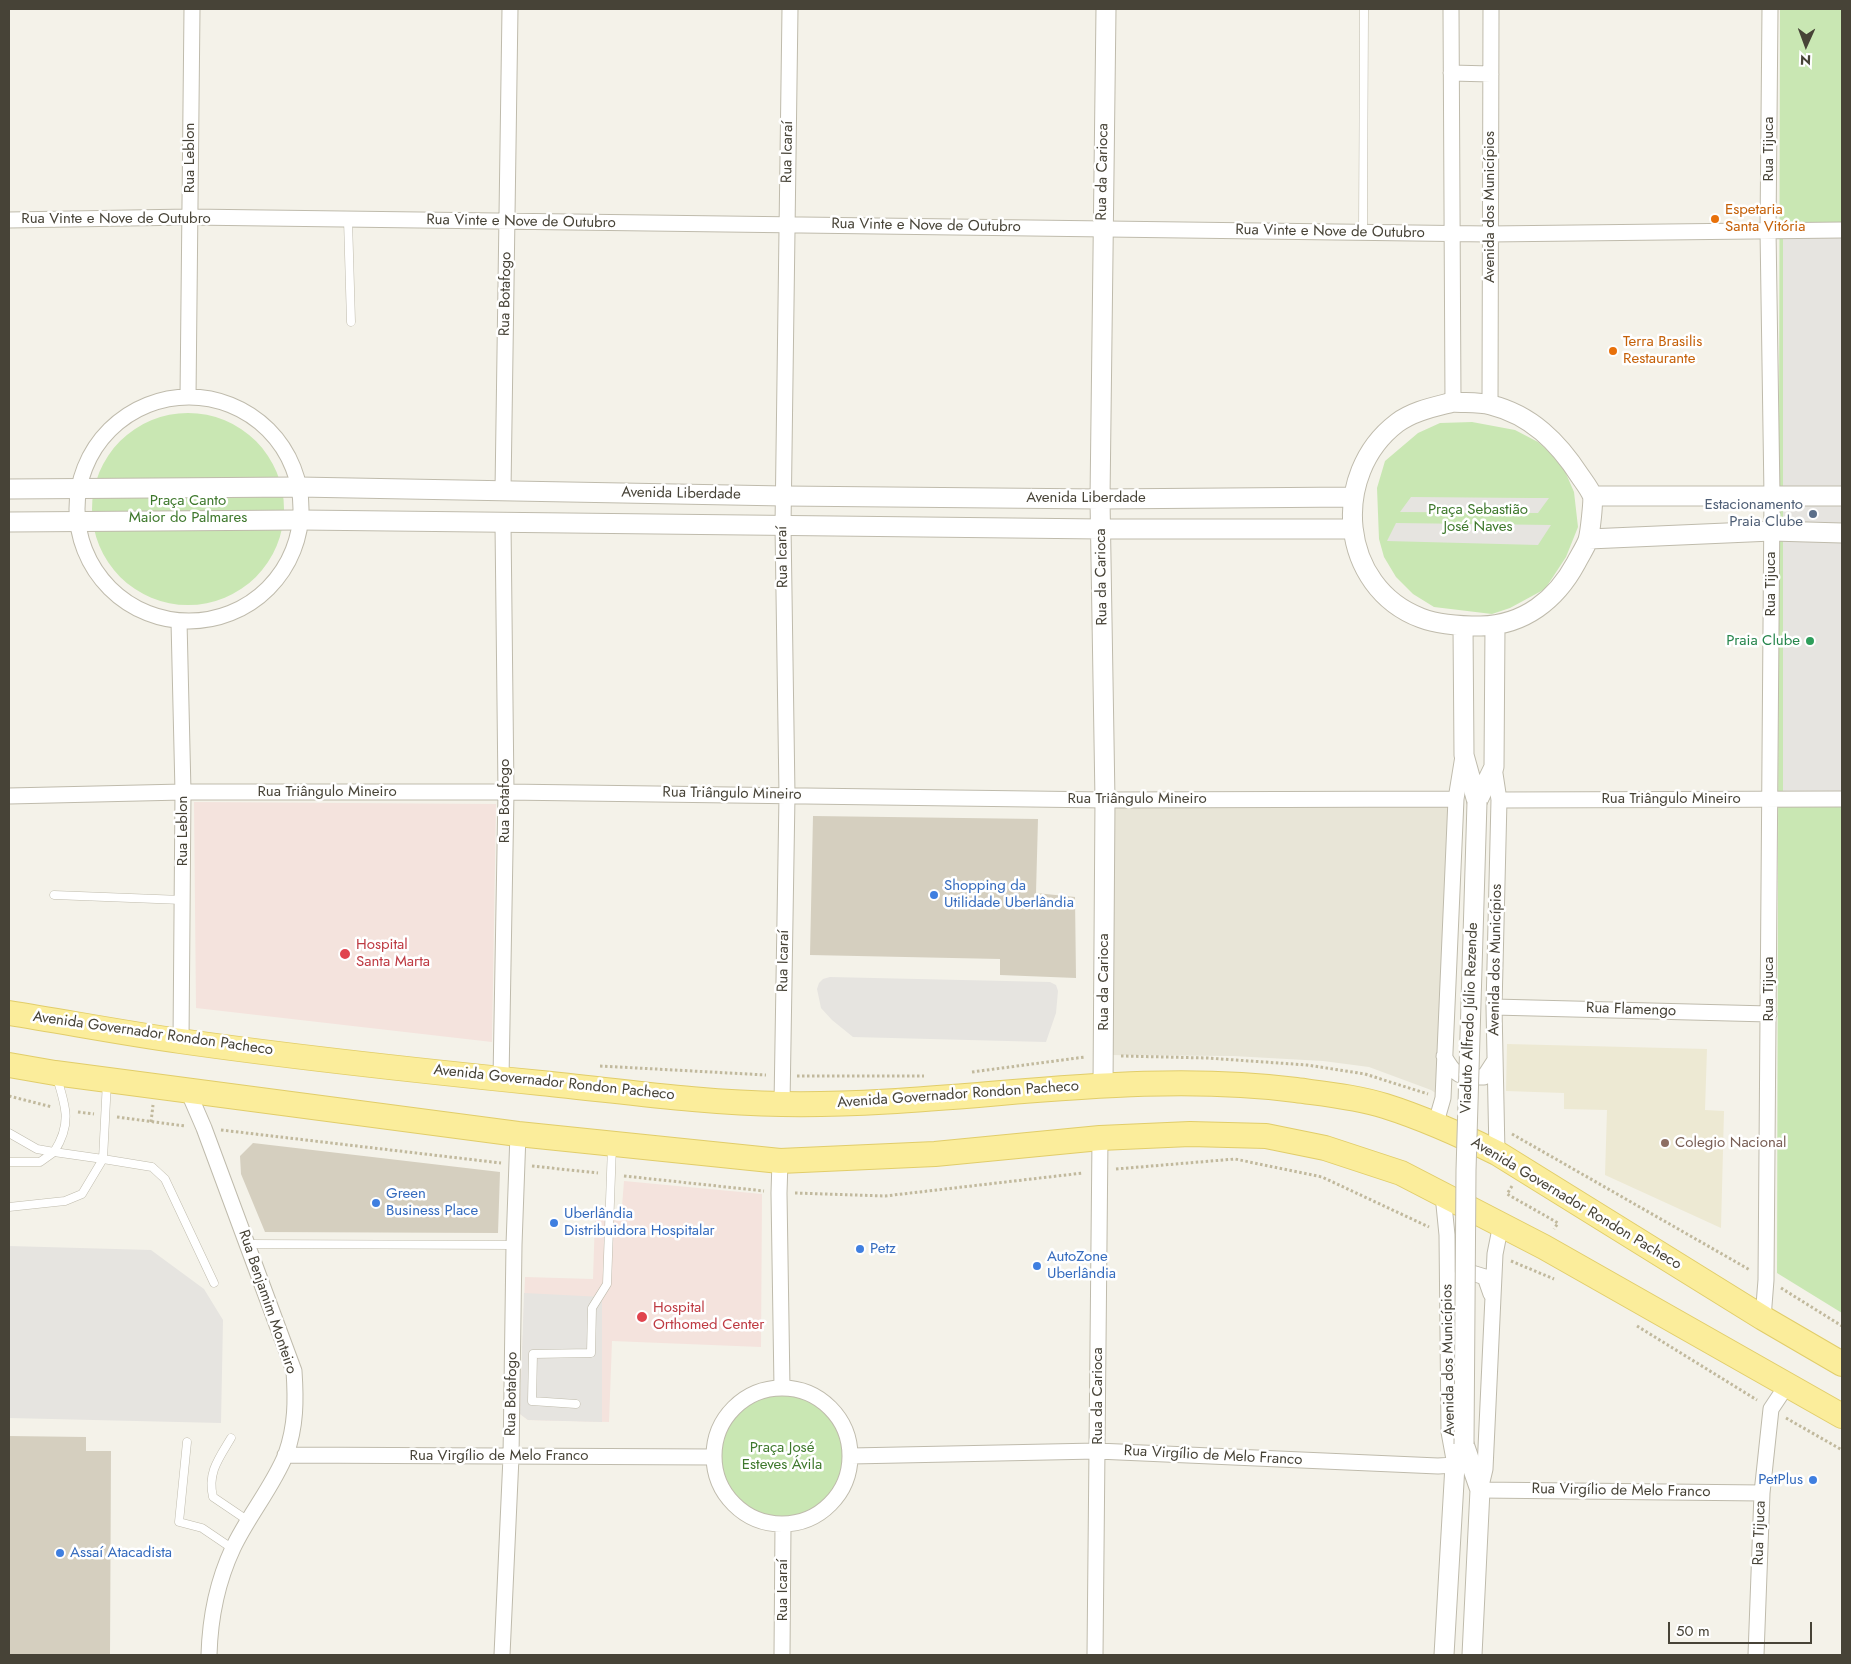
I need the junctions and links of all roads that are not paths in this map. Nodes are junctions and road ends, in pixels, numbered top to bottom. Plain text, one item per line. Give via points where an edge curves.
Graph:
1 (192, 9) edge
2 (510, 9) edge
3 (790, 9) edge
4 (1106, 9) edge
5 (1364, 9) edge
6 (1451, 9) edge
7 (1491, 9) edge
8 (1770, 9) edge
9 (1451, 73) junction
10 (1491, 74) junction
11 (190, 217) junction
12 (9, 220) edge
13 (348, 220) junction
14 (507, 222) junction
15 (786, 224) junction
16 (1102, 228) junction
17 (1768, 230) junction
18 (1842, 230) edge
19 (1364, 232) junction
20 (1453, 234) junction
21 (1489, 234) junction
22 (351, 322) dead end
23 (188, 397) junction
24 (1453, 402) junction
25 (1490, 404) junction
26 (299, 486) junction
27 (9, 489) edge
28 (77, 489) junction
29 (503, 490) junction
30 (784, 496) junction
31 (1592, 496) junction
32 (1772, 496) junction
33 (1842, 496) edge
34 (1352, 497) junction
35 (1100, 499) junction
36 (301, 520) junction
37 (9, 522) edge
38 (76, 523) junction
39 (503, 524) junction
40 (783, 526) junction
41 (1101, 528) junction
42 (1352, 529) junction
43 (1772, 531) junction
44 (1842, 533) edge
45 (1589, 539) junction
46 (179, 621) junction
47 (1462, 626) junction
48 (1495, 626) junction
49 (1464, 755) junction
50 (1494, 767) junction
51 (183, 792) junction
52 (506, 792) junction
53 (787, 795) junction
54 (9, 796) edge
55 (1770, 798) junction
56 (1456, 799) junction
57 (1842, 799) edge
58 (1105, 800) junction
59 (1499, 800) junction
60 (1477, 802) junction
61 (54, 895) dead end
62 (182, 900) junction
63 (1494, 1006) junction
64 (9, 1013) edge
65 (1769, 1014) junction
66 (181, 1041) junction
67 (1444, 1056) junction
68 (1495, 1060) junction
69 (9, 1065) edge
70 (55, 1073) junction
71 (501, 1079) junction
72 (108, 1080) junction
73 (1103, 1085) junction
74 (188, 1091) junction
75 (782, 1104) junction
76 (1435, 1126) junction
77 (9, 1132) edge
78 (518, 1134) junction
79 (1100, 1138) junction
80 (612, 1143) junction
81 (54, 1152) junction
82 (1497, 1153) junction
83 (103, 1159) junction
84 (780, 1160) junction
85 (9, 1162) edge
86 (1443, 1195) junction
87 (9, 1207) edge
88 (1501, 1224) junction
89 (247, 1244) junction
90 (514, 1245) junction
91 (214, 1284) dead end
92 (1493, 1297) junction
93 (1448, 1299) junction
94 (1764, 1318) junction
95 (1842, 1364) edge
96 (1786, 1385) junction
97 (782, 1388) junction
98 (576, 1404) dead end
99 (1842, 1416) edge
100 (230, 1438) dead end
101 (187, 1442) dead end
102 (1464, 1444) junction
103 (1098, 1451) junction
104 (285, 1455) junction
105 (511, 1456) junction
106 (851, 1456) junction
107 (713, 1457) junction
108 (1455, 1465) junction
109 (1480, 1490) junction
110 (1762, 1493) junction
111 (247, 1520) junction
112 (783, 1524) junction
113 (233, 1549) junction
114 (209, 1655) edge
115 (502, 1655) edge
116 (782, 1655) edge
117 (1095, 1655) edge
118 (1444, 1655) edge
119 (1472, 1655) edge
120 (1756, 1655) edge

1 - 11 street, Rua Leblon
2 - 14 street, Rua Botafogo
3 - 15 street, Rua Icaraí
4 - 16 street, Rua da Carioca
5 - 19 lane
6 - 9 street
7 - 10 street, Avenida dos Municípios
8 - 17 street, Rua Tijuca
9 - 10 street
9 - 20 street
10 - 21 street, Avenida dos Municípios
11 - 12 street, Rua Vinte e Nove de Outubro
11 - 13 street, Rua Vinte e Nove de Outubro
11 - 23 street, Rua Leblon
13 - 14 street, Rua Vinte e Nove de Outubro
13 - 22 lane
14 - 15 street, Rua Vinte e Nove de Outubro
14 - 29 street, Rua Botafogo
15 - 16 street, Rua Vinte e Nove de Outubro
15 - 30 street, Rua Icaraí
16 - 19 street, Rua Vinte e Nove de Outubro
16 - 35 street, Rua da Carioca
17 - 18 street, Rua Vinte e Nove de Outubro
17 - 21 street, Rua Vinte e Nove de Outubro
17 - 32 street, Rua Tijuca
19 - 20 street, Rua Vinte e Nove de Outubro
20 - 21 street, Rua Vinte e Nove de Outubro
20 - 24 street
21 - 25 street, Avenida dos Municípios
23 - 26 street via 214,400 238,408 260,422 278,440 291,462
23 - 28 street via 157,401 129,414 100,440 87,460
24 - 25 street
24 - 34 street via 1424,409 1398,423 1376,443 1361,469
25 - 31 street via 1515,414 1557,442
26 - 28 street, Avenida Liberdade
26 - 29 street, Avenida Liberdade
26 - 36 street
27 - 28 street, Avenida Liberdade
28 - 38 street
29 - 30 street, Avenida Liberdade
30 - 35 street, Avenida Liberdade
30 - 40 street, Rua Icaraí
31 - 32 street
31 - 45 street
32 - 33 street
32 - 43 street, Rua Tijuca
34 - 35 street, Avenida Liberdade
34 - 42 street
35 - 41 street, Rua da Carioca
36 - 38 street, Avenida Liberdade
36 - 39 street, Avenida Liberdade
36 - 46 street via 294,548 281,574 261,596 236,611 208,620
37 - 38 street, Avenida Liberdade
38 - 46 street via 84,552 100,579 116,595 149,614
39 - 40 street, Avenida Liberdade
39 - 52 street, Rua Botafogo
40 - 41 street, Avenida Liberdade
40 - 53 street, Rua Icaraí
41 - 42 street, Avenida Liberdade
41 - 58 street, Rua da Carioca
42 - 47 street via 1360,557 1374,583 1396,603 1421,618
43 - 44 street
43 - 45 street
43 - 55 street, Rua Tijuca
45 - 48 street via 1567,580 1536,611
46 - 51 street, Rua Leblon
47 - 48 street
47 - 49 street
48 - 50 street, Avenida dos Municípios
49 - 56 street
49 - 60 street
50 - 59 street, Avenida dos Municípios
50 - 60 street, Avenida dos Municípios
51 - 52 street, Rua Triângulo Mineiro
51 - 54 street, Rua Triângulo Mineiro
51 - 62 street, Rua Leblon
52 - 53 street, Rua Triângulo Mineiro
52 - 71 street, Rua Botafogo
53 - 58 street, Rua Triângulo Mineiro
53 - 75 street, Rua Icaraí
55 - 57 street, Rua Triângulo Mineiro
55 - 59 street, Rua Triângulo Mineiro
55 - 65 street, Rua Tijuca
56 - 58 street, Rua Triângulo Mineiro
56 - 67 street
58 - 73 street, Rua da Carioca
59 - 63 street, Avenida dos Municípios
60 - 102 street, Viaduto Alfredo Júlio Rezende, bridge via 1466,1170
61 - 62 lane
62 - 66 street, Rua Leblon
63 - 65 street, Rua Flamengo
63 - 68 street, Avenida dos Municípios
64 - 66 main road, Avenida Governador Rondon Pacheco
65 - 94 street, Rua Tijuca
66 - 71 main road, Avenida Governador Rondon Pacheco
67 - 68 street via 1451,1069 1462,1077 1484,1077
67 - 76 street via 1443,1098
68 - 82 street, Avenida dos Municípios
69 - 70 main road
70 - 72 main road
70 - 81 lane via 67,1110 62,1140
71 - 75 main road, Avenida Governador Rondon Pacheco
72 - 74 main road
72 - 83 lane
73 - 75 main road, Avenida Governador Rondon Pacheco via 938,1099
73 - 76 main road, Avenida Governador Rondon Pacheco via 1184,1083 1314,1092 1383,1105
74 - 78 main road
74 - 89 street, Rua Benjamim Monteiro
76 - 82 main road, Avenida Governador Rondon Pacheco
77 - 81 lane via 37,1149
78 - 80 main road
78 - 90 street, Rua Botafogo
79 - 84 main road via 935,1154
79 - 86 main road via 1190,1134 1266,1136 1325,1148 1401,1173
79 - 103 street, Rua da Carioca
80 - 84 main road
80 - 98 lane via 607,1284 592,1308 591,1353 533,1354 532,1401
81 - 83 lane
81 - 85 lane via 40,1162
82 - 94 main road, Avenida Governador Rondon Pacheco via 1530,1155
83 - 87 lane via 82,1194 65,1201
83 - 91 lane via 152,1167 165,1179
84 - 97 street
86 - 88 main road
86 - 93 street, Avenida dos Municípios
88 - 92 street, Avenida dos Municípios via 1495,1254
88 - 96 main road via 1537,1261
89 - 90 lane
89 - 104 street, Rua Benjamim Monteiro via 294,1371 296,1406
90 - 105 street, Rua Botafogo
92 - 93 street via 1484,1277 1472,1273 1457,1280
92 - 109 street, Avenida dos Municípios via 1485,1469
93 - 108 street, Avenida dos Municípios via 1449,1432
94 - 95 main road, Avenida Governador Rondon Pacheco
96 - 99 main road
96 - 110 street, Rua Tijuca via 1772,1409
97 - 106 street via 804,1391 822,1401 838,1416
97 - 107 street via 760,1391 741,1401 726,1416 716,1436
100 - 111 lane via 212,1472 210,1486 213,1497
101 - 113 lane via 179,1522 202,1528
102 - 108 street, Avenida dos Municípios
102 - 109 street, Avenida dos Municípios
103 - 106 street, Rua Virgílio de Melo Franco
103 - 108 street, Rua Virgílio de Melo Franco
103 - 117 street, Rua da Carioca
104 - 105 street, Rua Virgílio de Melo Franco
104 - 111 street, Rua Benjamim Monteiro
105 - 107 street, Rua Virgílio de Melo Franco
105 - 115 street, Rua Botafogo
106 - 112 street via 848,1477 838,1496 823,1511 804,1521
107 - 112 street via 717,1478 742,1512 762,1522
108 - 118 street, Avenida dos Municípios
109 - 110 street, Rua Virgílio de Melo Franco
109 - 119 street, Avenida dos Municípios
110 - 120 street, Rua Tijuca
111 - 113 street, Rua Benjamim Monteiro
112 - 116 street, Rua Icaraí
113 - 114 street, Rua Benjamim Monteiro via 221,1582

